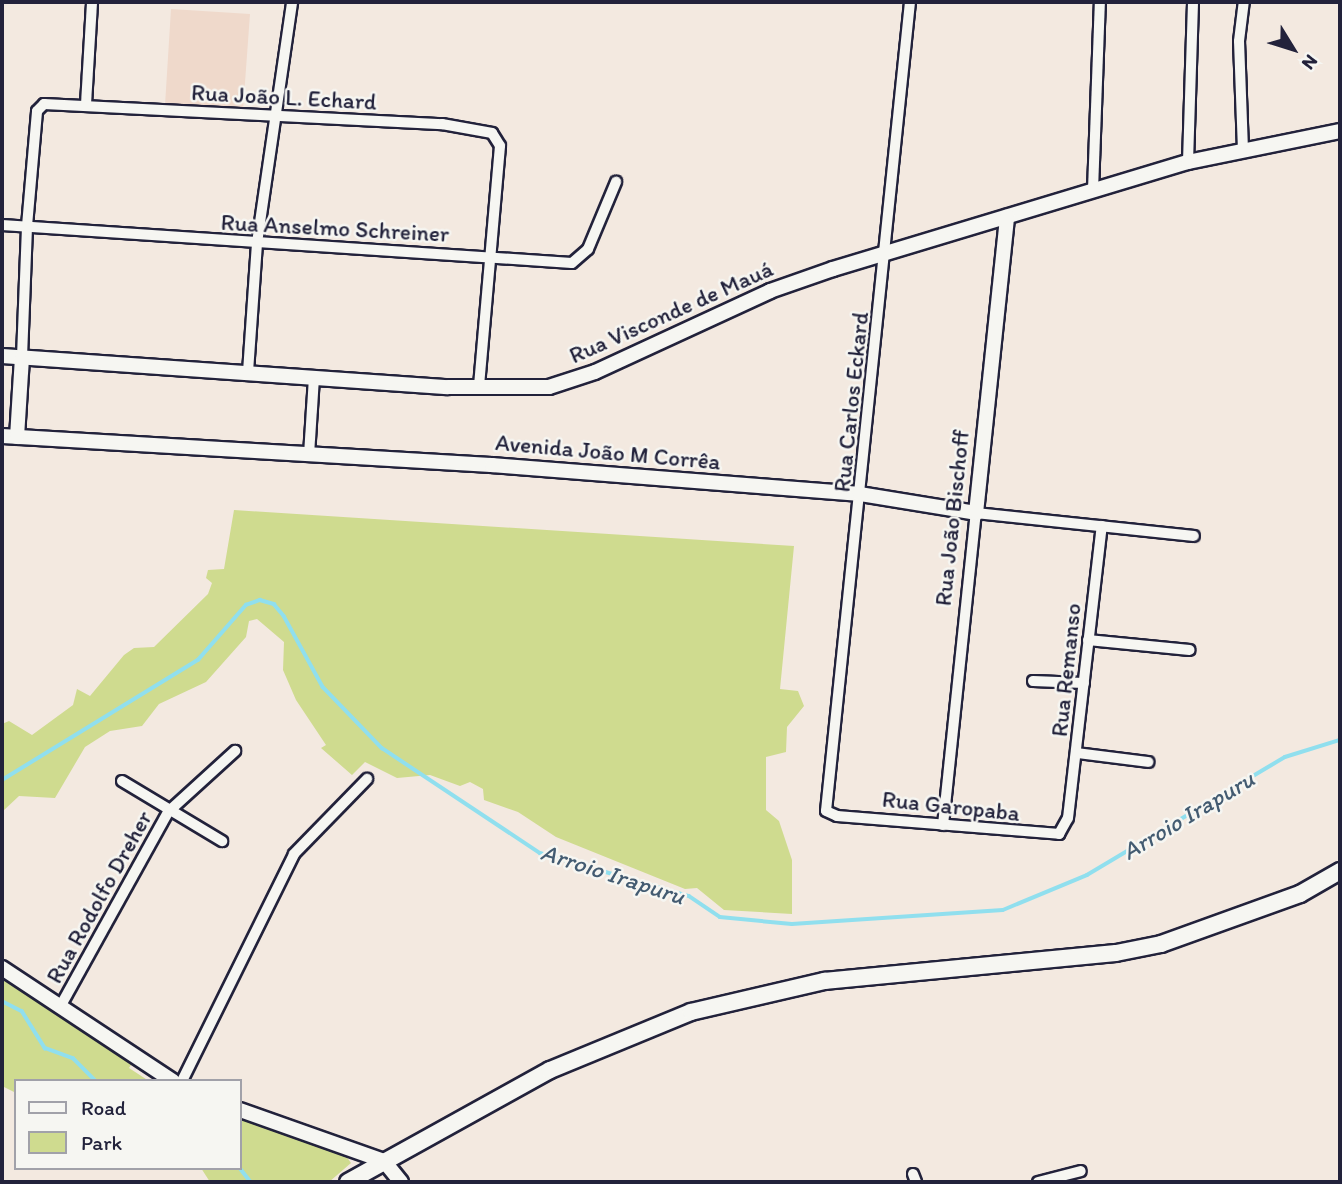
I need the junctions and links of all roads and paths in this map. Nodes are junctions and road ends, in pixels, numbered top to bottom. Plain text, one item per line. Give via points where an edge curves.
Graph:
1 (92, 2) edge
2 (292, 2) edge
3 (910, 2) edge
4 (1100, 2) edge
5 (1192, 2) edge
6 (1244, 2) edge
7 (86, 104) junction
8 (274, 118) junction
9 (1340, 131) edge
10 (1243, 150) junction
11 (1188, 162) junction
12 (616, 182) dead end
13 (1093, 190) junction
14 (1007, 217) junction
15 (2, 225) edge
16 (27, 226) junction
17 (257, 243) junction
18 (886, 253) junction
19 (489, 257) junction
20 (2, 356) edge
21 (22, 357) junction
22 (248, 372) junction
23 (314, 379) junction
24 (479, 387) junction
25 (2, 436) edge
26 (17, 437) junction
27 (2, 447) edge
28 (309, 455) junction
29 (860, 494) junction
30 (976, 513) junction
31 (1102, 526) junction
32 (1194, 536) dead end
33 (1088, 640) junction
34 (1190, 650) dead end
35 (1033, 681) dead end
36 (1084, 683) junction
37 (235, 751) dead end
38 (1077, 752) junction
39 (1148, 762) dead end
40 (366, 779) dead end
41 (121, 781) dead end
42 (825, 805) joint
43 (168, 812) junction
44 (1068, 818) joint
45 (943, 825) junction
46 (222, 841) dead end
47 (1340, 871) edge
48 (2, 968) edge
49 (60, 1007) junction
50 (170, 1079) edge
51 (183, 1079) edge
52 (242, 1111) edge
53 (384, 1161) junction
54 (1081, 1171) dead end
55 (348, 1182) edge
56 (401, 1182) edge
57 (1038, 1182) edge

1 - 7 street
2 - 8 street
3 - 18 street, Rua Carlos Eckard
4 - 13 street
5 - 11 street
6 - 10 street via 1239,41
7 - 8 street, Rua João L. Echard
7 - 16 street, Rua João L. Echard via 51,103 37,111
8 - 17 street
8 - 19 street, Rua João L. Echard via 471,127 492,132 499,153
9 - 10 main road, Rua Visconde de Mauá
10 - 11 main road, Rua Visconde de Mauá
11 - 13 main road, Rua Visconde de Mauá
12 - 19 street, Rua Anselmo Schreiner via 588,250 578,260
13 - 14 main road, Rua Visconde de Mauá
14 - 18 main road, Rua Visconde de Mauá
14 - 30 main road, Rua João Bischoff
15 - 16 street, Rua Anselmo Schreiner
16 - 17 street, Rua Anselmo Schreiner
16 - 21 street
17 - 19 street, Rua Anselmo Schreiner
17 - 22 street
18 - 24 main road, Rua Visconde de Mauá via 770,291 572,381 532,389
18 - 29 street, Rua Carlos Eckard
19 - 24 street
20 - 21 main road, Rua Visconde de Mauá
21 - 22 main road, Rua Visconde de Mauá
21 - 26 main road
22 - 23 main road, Rua Visconde de Mauá
23 - 24 main road, Rua Visconde de Mauá
23 - 28 street
25 - 26 main road, Avenida João M Corrêa
26 - 27 main road
26 - 28 main road, Avenida João M Corrêa
28 - 29 main road, Avenida João M Corrêa
29 - 30 main road, Avenida João M Corrêa
29 - 42 street, Rua Carlos Eckard
30 - 31 street, Avenida João M Corrêa
30 - 45 street, Rua João Bischoff
31 - 32 street, Avenida João M Corrêa
31 - 33 street, Rua Remanso
33 - 34 street
33 - 36 street, Rua Remanso
35 - 36 street
36 - 38 street, Rua Remanso
37 - 43 street, Rua Rodolfo Dreher
38 - 39 street
38 - 44 street, Rua Remanso
40 - 51 street via 294,854
41 - 43 street
42 - 45 street, Rua Garopaba via 830,815
43 - 46 street
43 - 49 street, Rua Rodolfo Dreher
44 - 45 street, Rua Garopaba via 1066,827 1053,836
47 - 53 main road via 1300,894 1161,944 1116,953 824,981 691,1012 550,1070
48 - 49 main road
49 - 50 main road
52 - 53 main road
53 - 55 main road
53 - 56 main road
54 - 57 street

